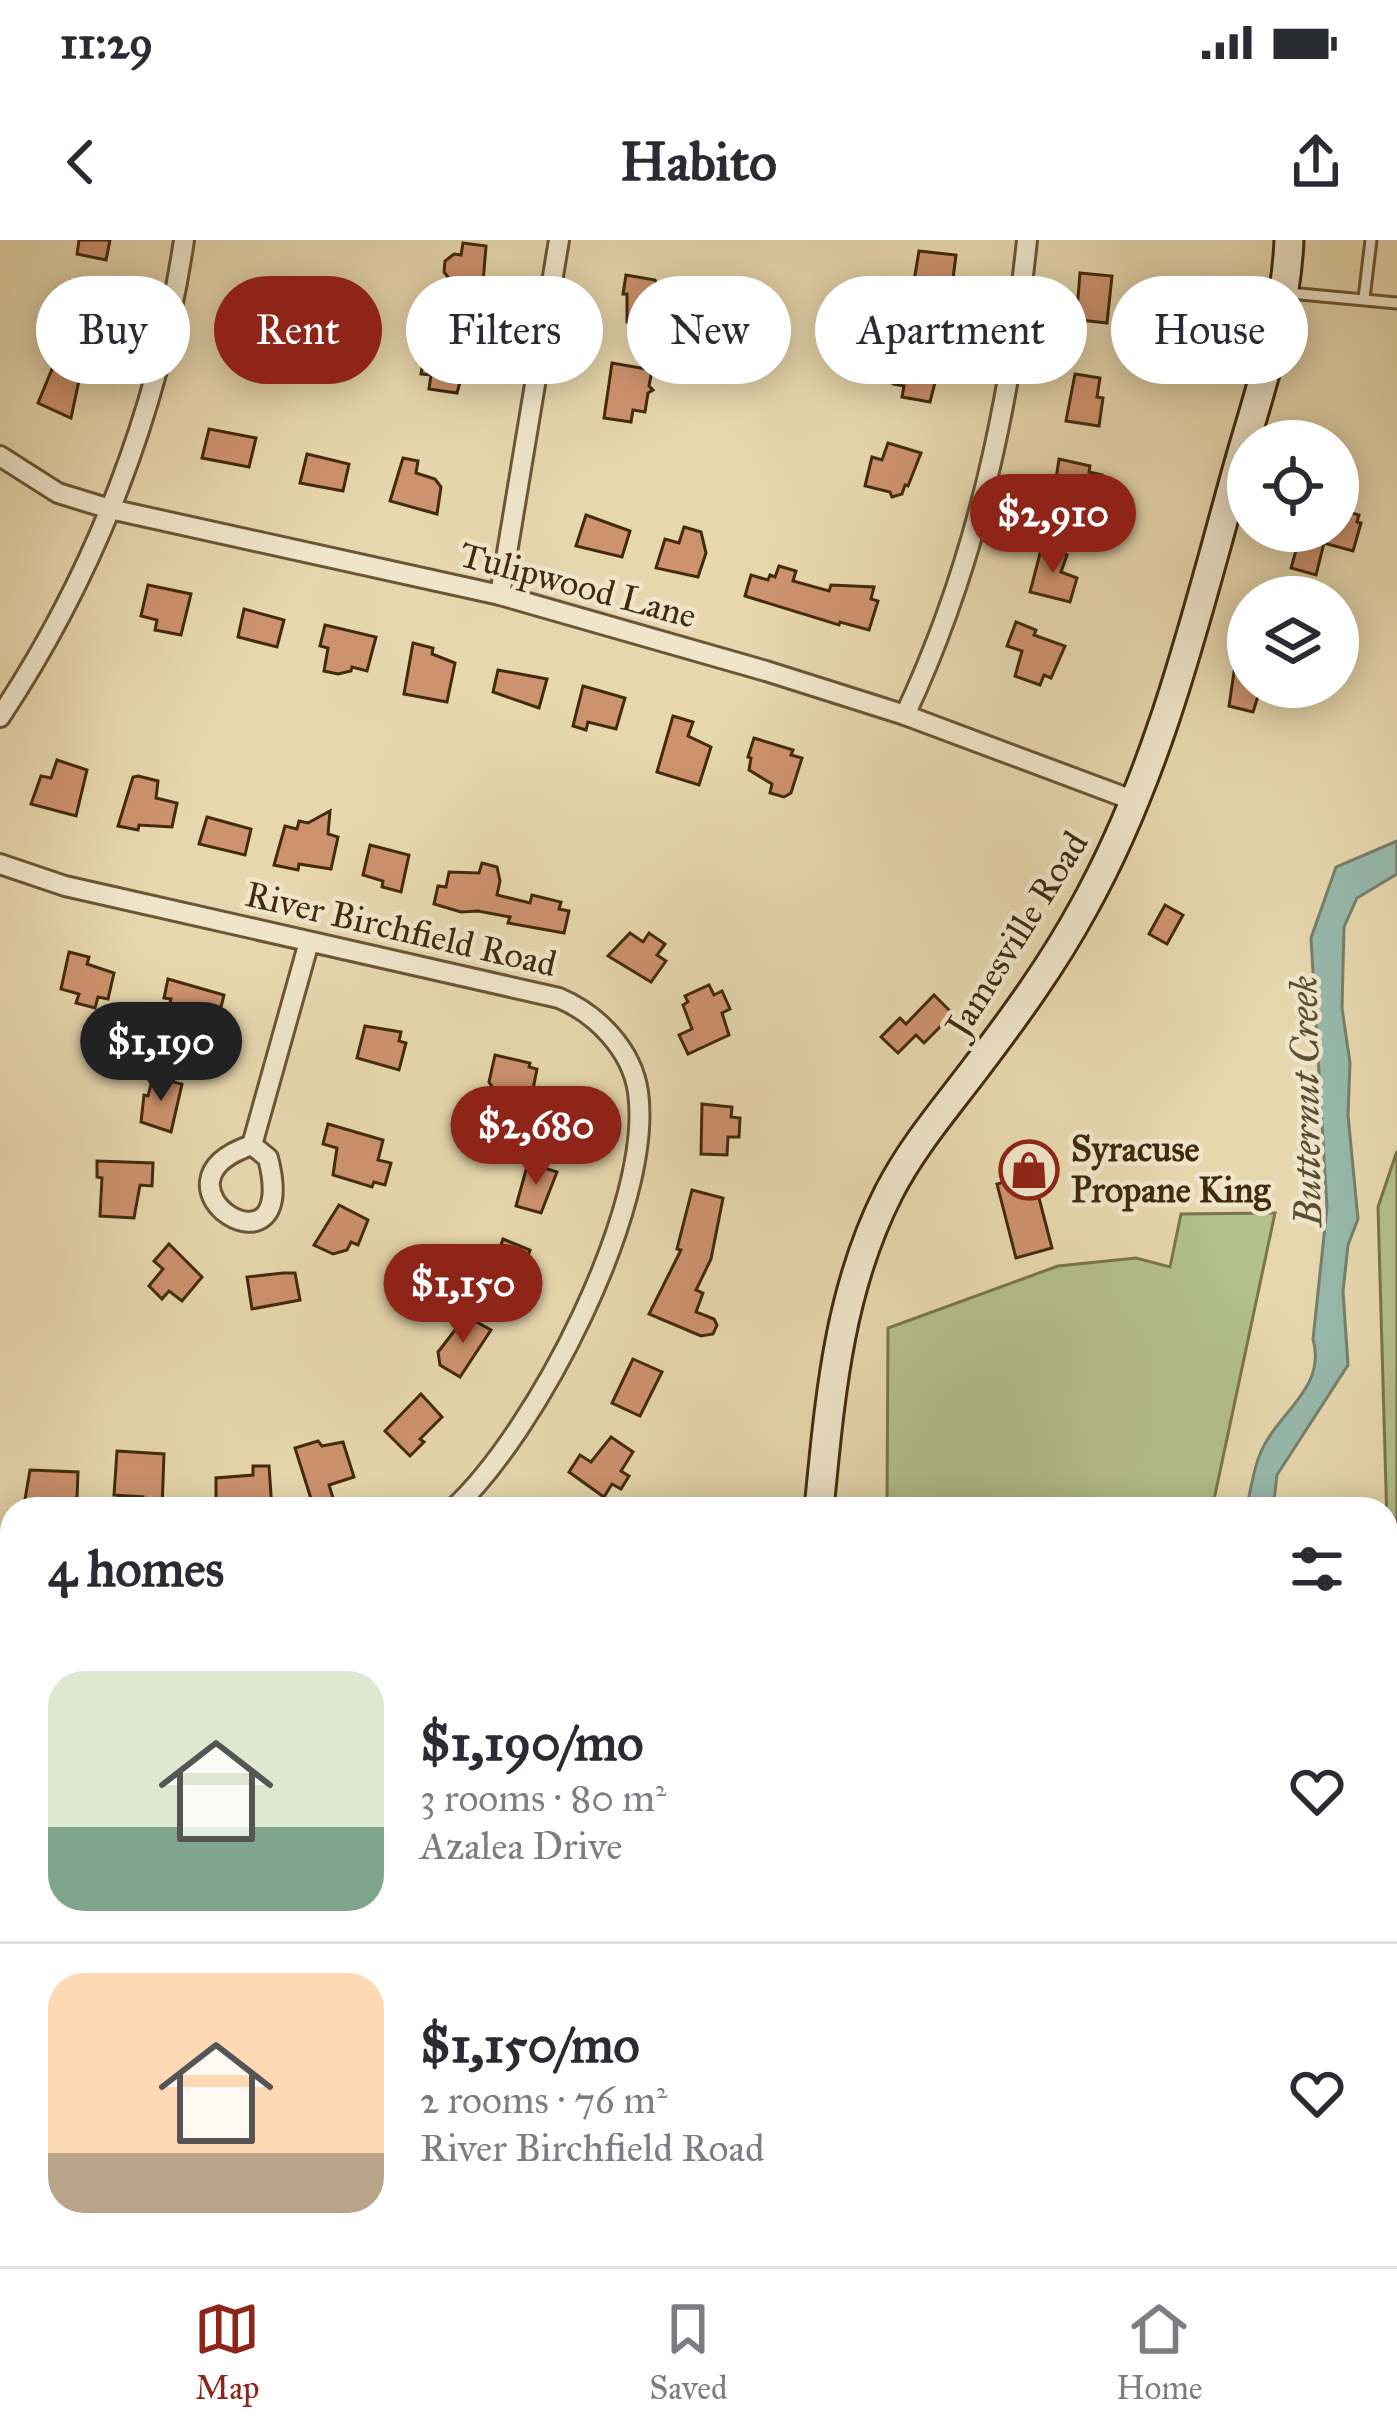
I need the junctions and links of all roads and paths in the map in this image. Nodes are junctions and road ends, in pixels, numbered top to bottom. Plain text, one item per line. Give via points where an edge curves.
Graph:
1 (184, 240) edge
2 (560, 240) edge
3 (1027, 240) edge
4 (1289, 240) edge
5 (1371, 240) edge
6 (1284, 276) edge
7 (1308, 294) edge
8 (1364, 298) junction
9 (1397, 303) edge
10 (1261, 384) edge
11 (0, 456) edge
12 (110, 509) junction
13 (500, 595) junction
14 (905, 715) junction
15 (0, 717) edge
16 (1135, 801) junction
17 (0, 864) edge
18 (309, 942) junction
19 (252, 1145) dead end
20 (464, 1497) edge
21 (820, 1497) edge

1 - 12 street via 145,418
2 - 13 street
3 - 14 street via 996,450 962,574
4 - 6 street, Jamesville Road
5 - 8 lane
7 - 8 lane
8 - 9 lane
10 - 16 street, Jamesville Road
11 - 12 street, Tulipwood Lane via 58,493
12 - 13 street, Tulipwood Lane
12 - 15 street
13 - 14 street, Tulipwood Lane
14 - 16 street, Tulipwood Lane
16 - 21 street, Jamesville Road via 1028,999 890,1189 846,1300
17 - 18 street, River Birchfield Road
18 - 19 street
18 - 20 street, River Birchfield Road via 579,1006 610,1034 638,1087 636,1153 581,1319 502,1456

